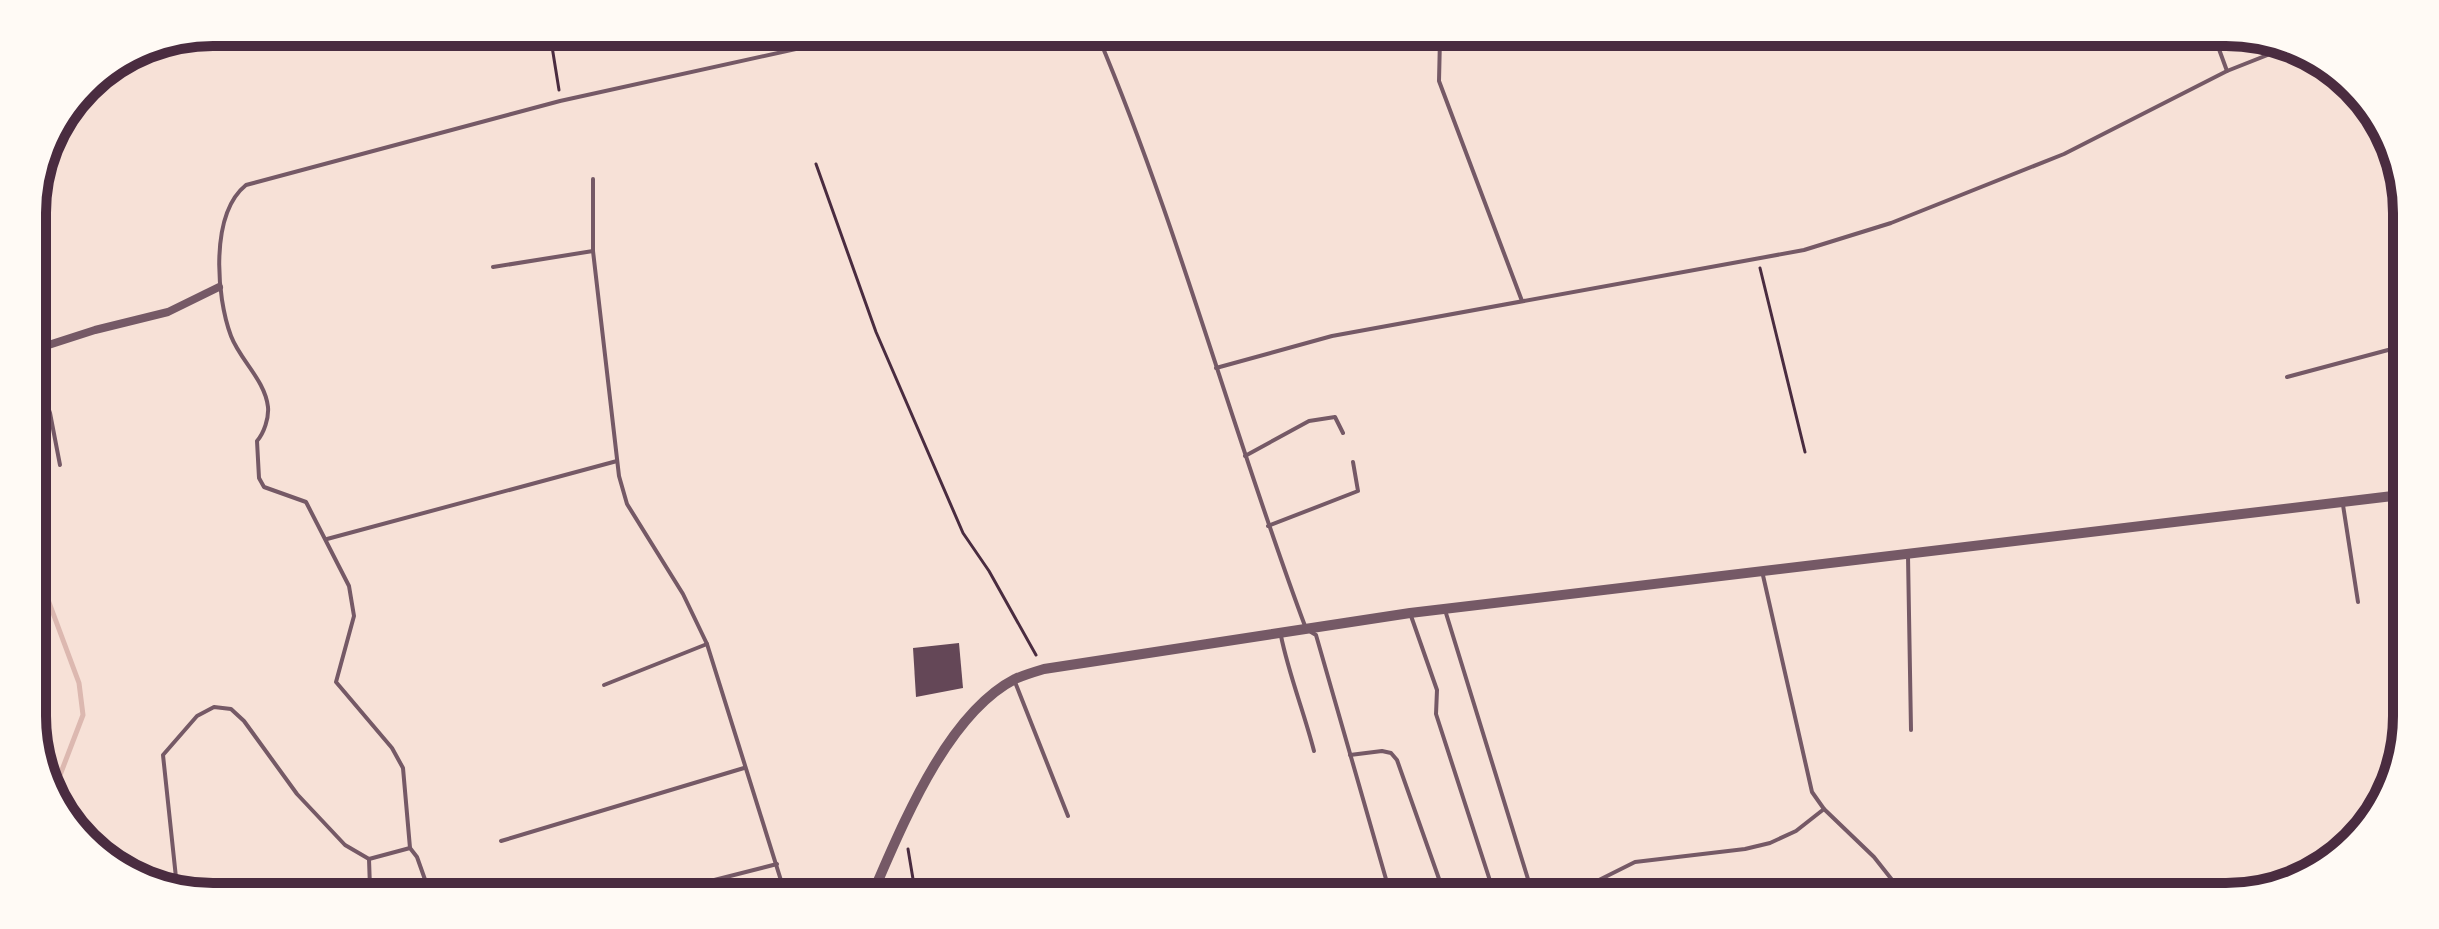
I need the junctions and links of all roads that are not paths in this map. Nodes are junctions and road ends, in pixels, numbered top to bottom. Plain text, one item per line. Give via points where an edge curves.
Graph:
1 (809, 46) edge
2 (1102, 46) edge
3 (1440, 46) edge
4 (2218, 46) edge
5 (2272, 53) edge
6 (2227, 71) junction
7 (593, 179) dead end
8 (593, 251) junction
9 (493, 267) dead end
10 (219, 287) junction
11 (1522, 301) junction
12 (46, 346) edge
13 (2393, 349) edge
14 (1216, 368) junction
15 (2287, 377) dead end
16 (46, 402) edge
17 (1343, 433) dead end
18 (1245, 456) junction
19 (617, 461) junction
20 (1353, 462) dead end
21 (60, 465) dead end
22 (2393, 496) edge
23 (2342, 502) junction
24 (1267, 526) junction
25 (327, 539) junction
26 (1908, 554) junction
27 (1762, 570) junction
28 (2358, 602) dead end
29 (1444, 608) junction
30 (1410, 613) junction
31 (1305, 628) junction
32 (1281, 634) junction
33 (707, 644) junction
34 (1014, 680) junction
35 (604, 685) dead end
36 (1911, 730) dead end
37 (1314, 751) dead end
38 (1350, 755) junction
39 (744, 768) junction
40 (1824, 809) junction
41 (1068, 816) dead end
42 (501, 841) dead end
43 (410, 848) junction
44 (369, 859) junction
45 (777, 864) junction
46 (176, 878) edge
47 (1528, 879) dead end
48 (370, 883) edge
49 (426, 883) edge
50 (702, 883) edge
51 (782, 883) edge
52 (877, 883) edge
53 (1387, 883) edge
54 (1440, 883) edge
55 (1491, 883) edge
56 (1593, 883) edge
57 (1895, 883) edge

1 - 10 lane via 560,101 246,185 234,194 224,217
2 - 14 lane via 1130,112
3 - 11 lane via 1439,81
4 - 6 lane
5 - 6 lane
6 - 11 lane via 2064,154 1891,223 1758,260
7 - 8 lane
8 - 9 lane
8 - 19 lane
10 - 12 street via 168,312
10 - 25 lane via 231,336 268,408 257,441 259,478 264,487 306,502
11 - 14 lane via 1332,336
13 - 15 lane
14 - 18 lane
16 - 21 lane
17 - 18 lane via 1335,417 1309,421
18 - 24 lane
19 - 25 lane
19 - 33 lane via 627,504
20 - 24 lane via 1358,491
22 - 23 street
23 - 26 street
23 - 28 lane
24 - 31 lane
25 - 43 lane via 349,586 354,616 336,682 403,768
26 - 27 street
26 - 36 lane
27 - 29 street
27 - 40 lane via 1812,792
29 - 30 street
29 - 47 lane
30 - 31 street
30 - 55 lane via 1437,690 1436,714
31 - 32 street
31 - 38 lane via 1316,635
32 - 34 street via 1044,669
32 - 37 lane
33 - 35 lane
33 - 39 lane
34 - 41 lane
34 - 52 street via 953,738 904,821
38 - 53 lane
38 - 54 lane via 1382,751 1397,760
39 - 42 lane
39 - 45 lane
40 - 56 lane via 1770,843 1635,862
40 - 57 lane
43 - 44 lane
43 - 49 lane
44 - 46 lane via 345,845 297,794 244,721 231,709 214,707 197,716 163,755
44 - 48 lane
45 - 50 lane
45 - 51 lane

